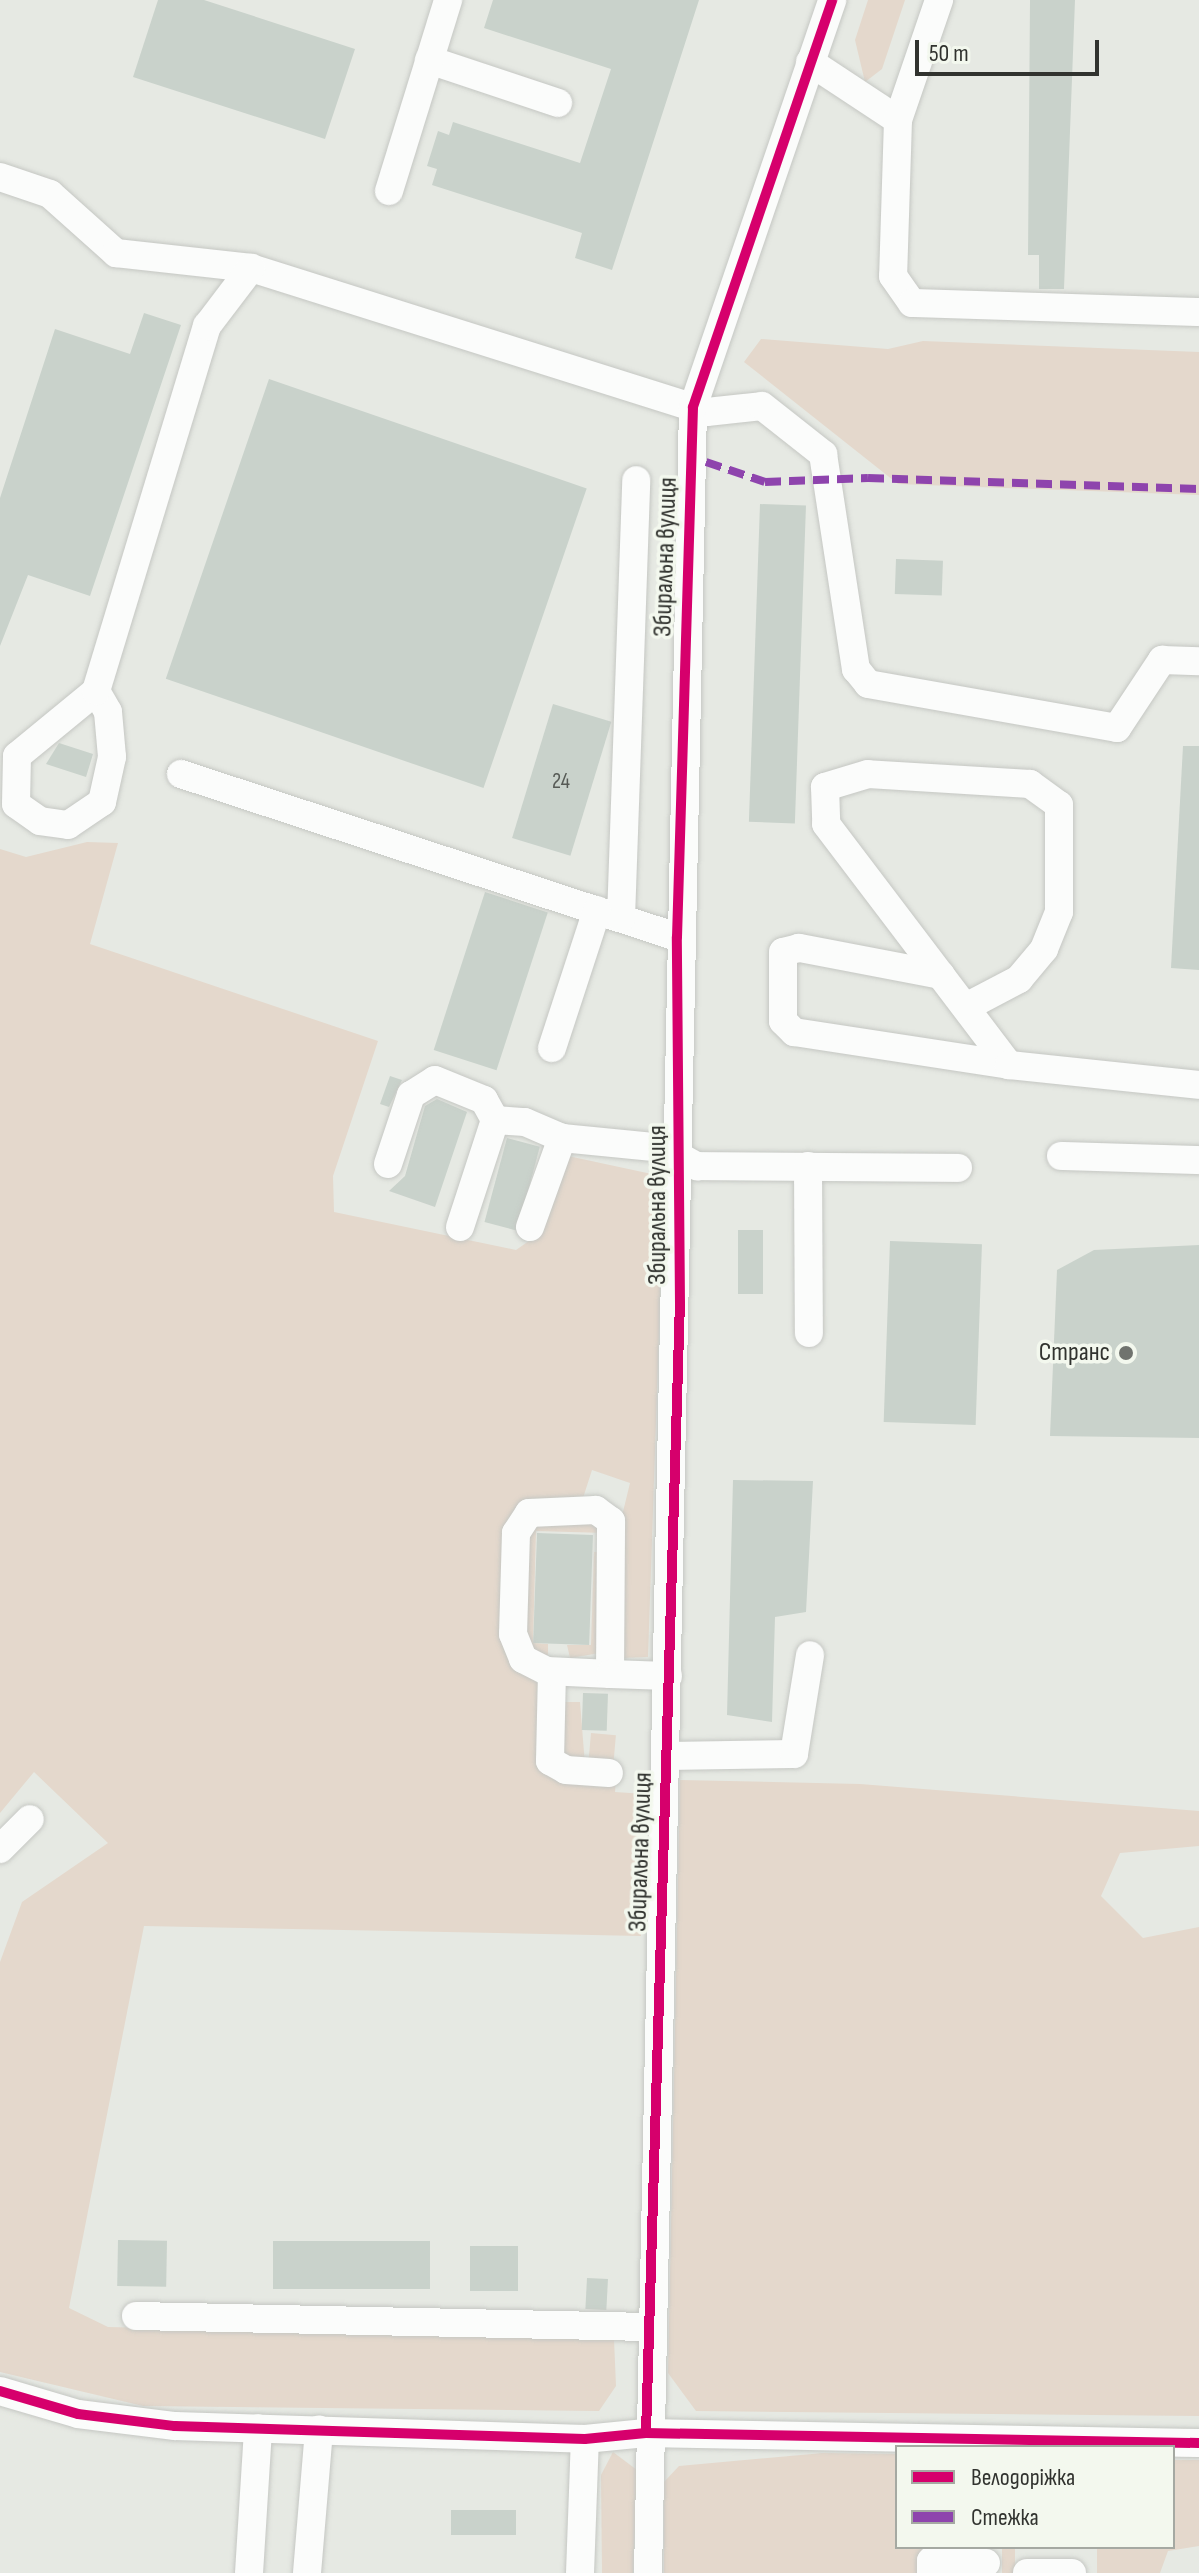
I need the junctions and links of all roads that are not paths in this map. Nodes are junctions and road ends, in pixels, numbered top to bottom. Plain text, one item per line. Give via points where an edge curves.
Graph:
1 (448, 0) edge
2 (832, 0) edge
3 (939, 0) edge
4 (429, 60) junction
5 (810, 62) junction
6 (558, 103) dead end
7 (898, 120) junction
8 (0, 177) edge
9 (389, 191) dead end
10 (251, 268) junction
11 (1199, 312) edge
12 (693, 407) junction
13 (636, 480) dead end
14 (1199, 661) edge
15 (96, 691) junction
16 (181, 774) dead end
17 (609, 914) junction
18 (677, 937) junction
19 (941, 975) junction
20 (966, 1007) junction
21 (552, 1048) dead end
22 (1009, 1065) junction
23 (1199, 1085) edge
24 (495, 1120) junction
25 (562, 1138) junction
26 (680, 1156) junction
27 (1061, 1156) dead end
28 (1199, 1160) edge
29 (388, 1164) dead end
30 (808, 1166) junction
31 (958, 1168) dead end
32 (460, 1227) dead end
33 (530, 1227) dead end
34 (809, 1333) dead end
35 (810, 1655) dead end
36 (552, 1672) junction
37 (610, 1674) junction
38 (668, 1676) junction
39 (666, 1756) junction
40 (609, 1773) dead end
41 (30, 1819) dead end
42 (0, 1849) edge
43 (136, 2316) dead end
44 (649, 2327) junction
45 (0, 2391) edge
46 (258, 2428) junction
47 (319, 2429) junction
48 (646, 2433) junction
49 (585, 2439) junction
50 (1199, 2443) edge
51 (986, 2563) dead end
52 (249, 2573) edge
53 (307, 2573) edge
54 (580, 2573) edge
55 (648, 2573) edge
56 (931, 2573) edge
57 (1027, 2573) edge
58 (1072, 2573) edge

1 - 4 street
2 - 5 street, Збиральна вулиця
3 - 7 street
4 - 6 street
4 - 9 street
5 - 7 street
5 - 12 street, Збиральна вулиця
7 - 11 street via 893,276 912,303
8 - 10 street via 50,194 116,253
10 - 12 street
10 - 15 street via 207,326
12 - 14 street via 757,404 823,454 856,669 868,684 1117,728 1162,660
12 - 18 street, Збиральна вулиця
13 - 17 street
15 - 15 street via 17,756 16,804 40,821 82,821 102,802 112,757 108,712
16 - 17 street
17 - 18 street
17 - 21 street
18 - 26 street, Збиральна вулиця
19 - 20 street
19 - 20 street via 826,824 825,787 868,774 1030,784 1059,805 1059,912 1044,949 1019,979
19 - 22 street via 799,948 783,952 783,1021 794,1032
20 - 22 street
22 - 23 street
24 - 25 street via 525,1122
24 - 29 street via 484,1100 445,1081 426,1082 411,1095
24 - 32 street
25 - 26 street
25 - 33 street
26 - 30 street via 697,1166
26 - 38 street, Збиральна вулиця
27 - 28 street
30 - 31 street
30 - 34 street
35 - 39 street via 794,1754
36 - 37 street
36 - 37 street via 523,1659 514,1643 518,1525 537,1510 596,1510 614,1533
36 - 40 street via 550,1761 566,1770
37 - 38 street
38 - 39 street, Збиральна вулиця
39 - 44 street, Збиральна вулиця
41 - 42 street
43 - 44 street
44 - 48 street, Збиральна вулиця
45 - 46 street via 136,2423
46 - 47 street
46 - 52 street
47 - 49 street
47 - 53 street
48 - 49 street
48 - 50 street
48 - 55 street, Збиральна вулиця
49 - 54 street
51 - 56 street via 931,2561
57 - 58 street

